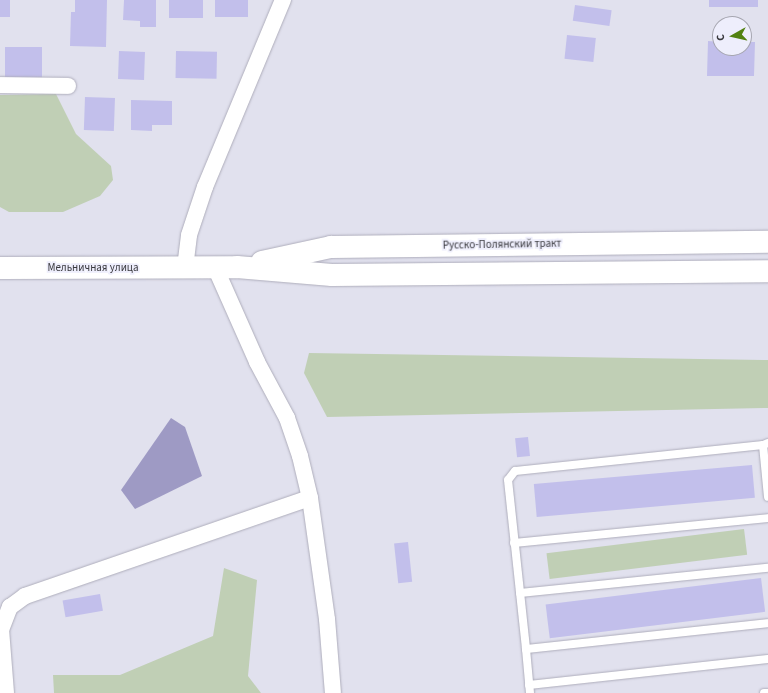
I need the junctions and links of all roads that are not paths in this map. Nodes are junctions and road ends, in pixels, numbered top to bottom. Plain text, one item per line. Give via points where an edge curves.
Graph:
1 (283, 0) edge
2 (0, 85) edge
3 (68, 86) dead end
4 (768, 242) edge
5 (214, 267) junction
6 (237, 267) junction
7 (0, 268) edge
8 (185, 268) junction
9 (768, 272) edge
10 (765, 444) edge
11 (768, 496) edge
12 (310, 498) junction
13 (768, 518) edge
14 (514, 543) junction
15 (768, 568) edge
16 (520, 593) junction
17 (768, 623) edge
18 (526, 649) junction
19 (768, 659) edge
20 (529, 689) edge
21 (6, 693) edge
22 (333, 693) edge
23 (764, 693) edge
24 (768, 693) edge

1 - 8 street via 188,235
2 - 3 street
4 - 6 main road, Русско-Полянский тракт via 331,247
5 - 6 main road, Русско-Полянский тракт
5 - 8 main road, Русско-Полянский тракт
5 - 12 street via 257,362 287,418
6 - 9 main road, Русско-Полянский тракт via 332,275
7 - 8 main road, Мельничная улица
10 - 11 lane
10 - 14 lane via 515,471 508,480
12 - 21 street via 25,596 10,607 1,630
12 - 22 street via 327,619
13 - 14 lane
14 - 16 lane
15 - 16 lane
16 - 18 lane
17 - 18 lane
18 - 20 lane
19 - 20 lane
23 - 24 lane

